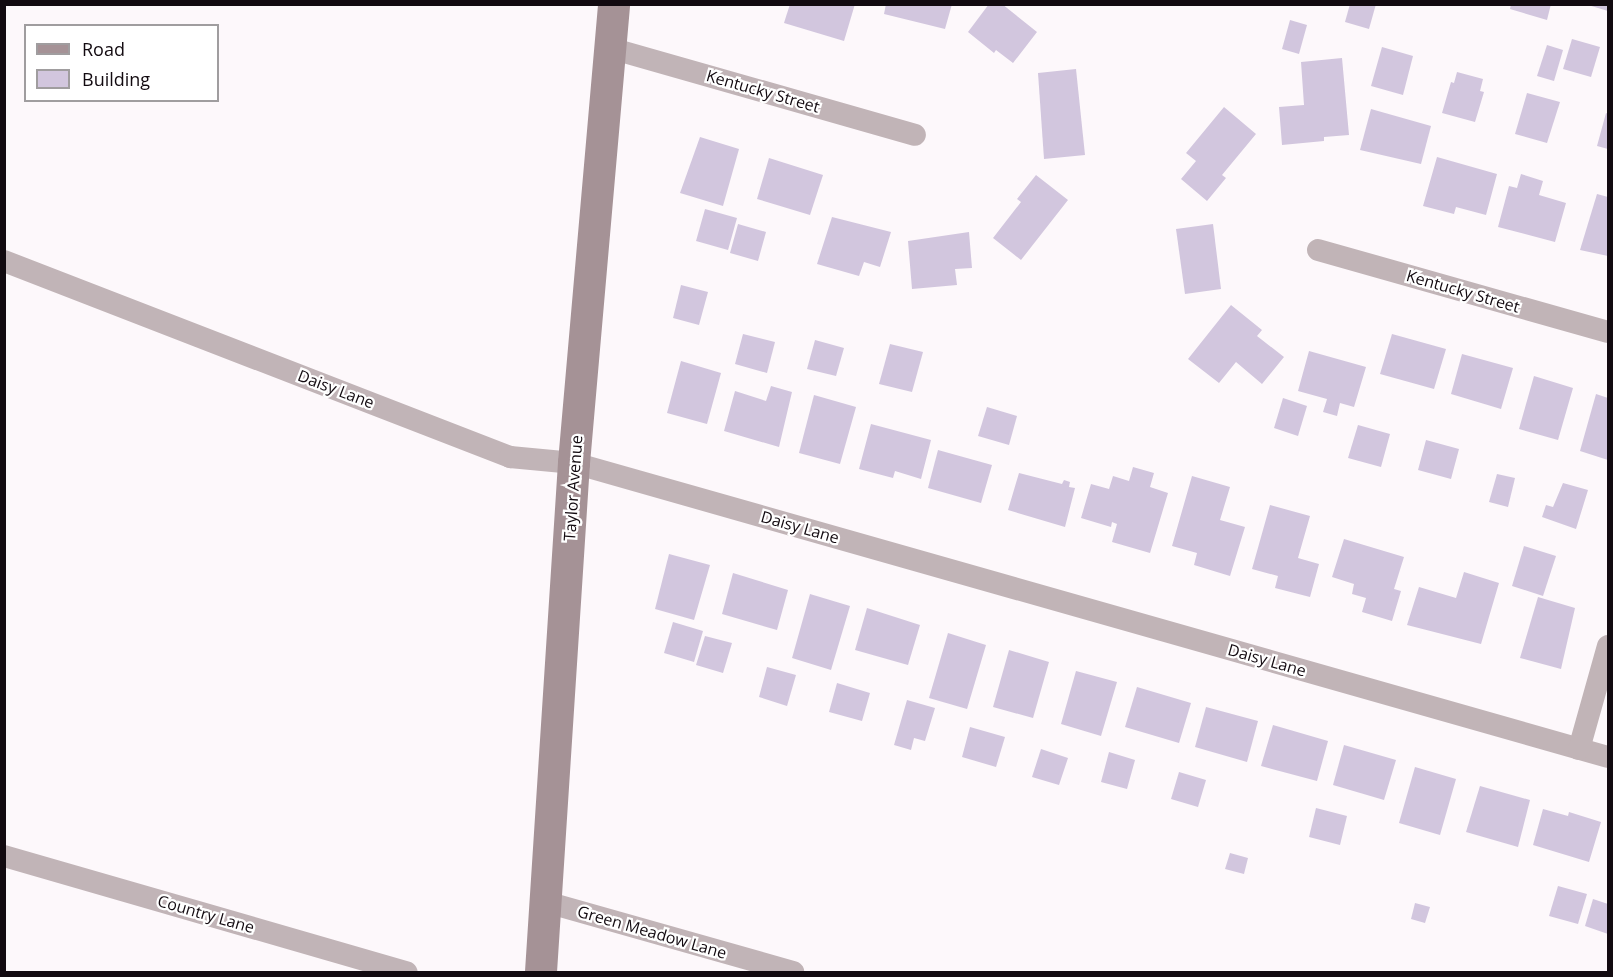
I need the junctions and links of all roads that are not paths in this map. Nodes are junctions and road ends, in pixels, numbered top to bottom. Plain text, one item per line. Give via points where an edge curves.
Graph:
1 (614, 4) edge
2 (610, 48) junction
3 (915, 135) dead end
4 (1318, 250) dead end
5 (4, 261) edge
6 (1608, 333) edge
7 (574, 463) junction
8 (1608, 646) edge
9 (1579, 749) junction
10 (1608, 757) edge
11 (4, 856) edge
12 (546, 902) junction
13 (407, 972) edge
14 (542, 972) edge
15 (793, 972) edge

1 - 2 street, Taylor Avenue
2 - 3 street, Kentucky Street
2 - 7 street, Taylor Avenue
4 - 6 street, Kentucky Street
5 - 7 street, Daisy Lane via 510,457
7 - 9 street, Daisy Lane
7 - 12 street, Taylor Avenue
8 - 9 street
9 - 10 street, Daisy Lane
11 - 13 street, Country Lane
12 - 14 street, Taylor Avenue
12 - 15 street, Green Meadow Lane

